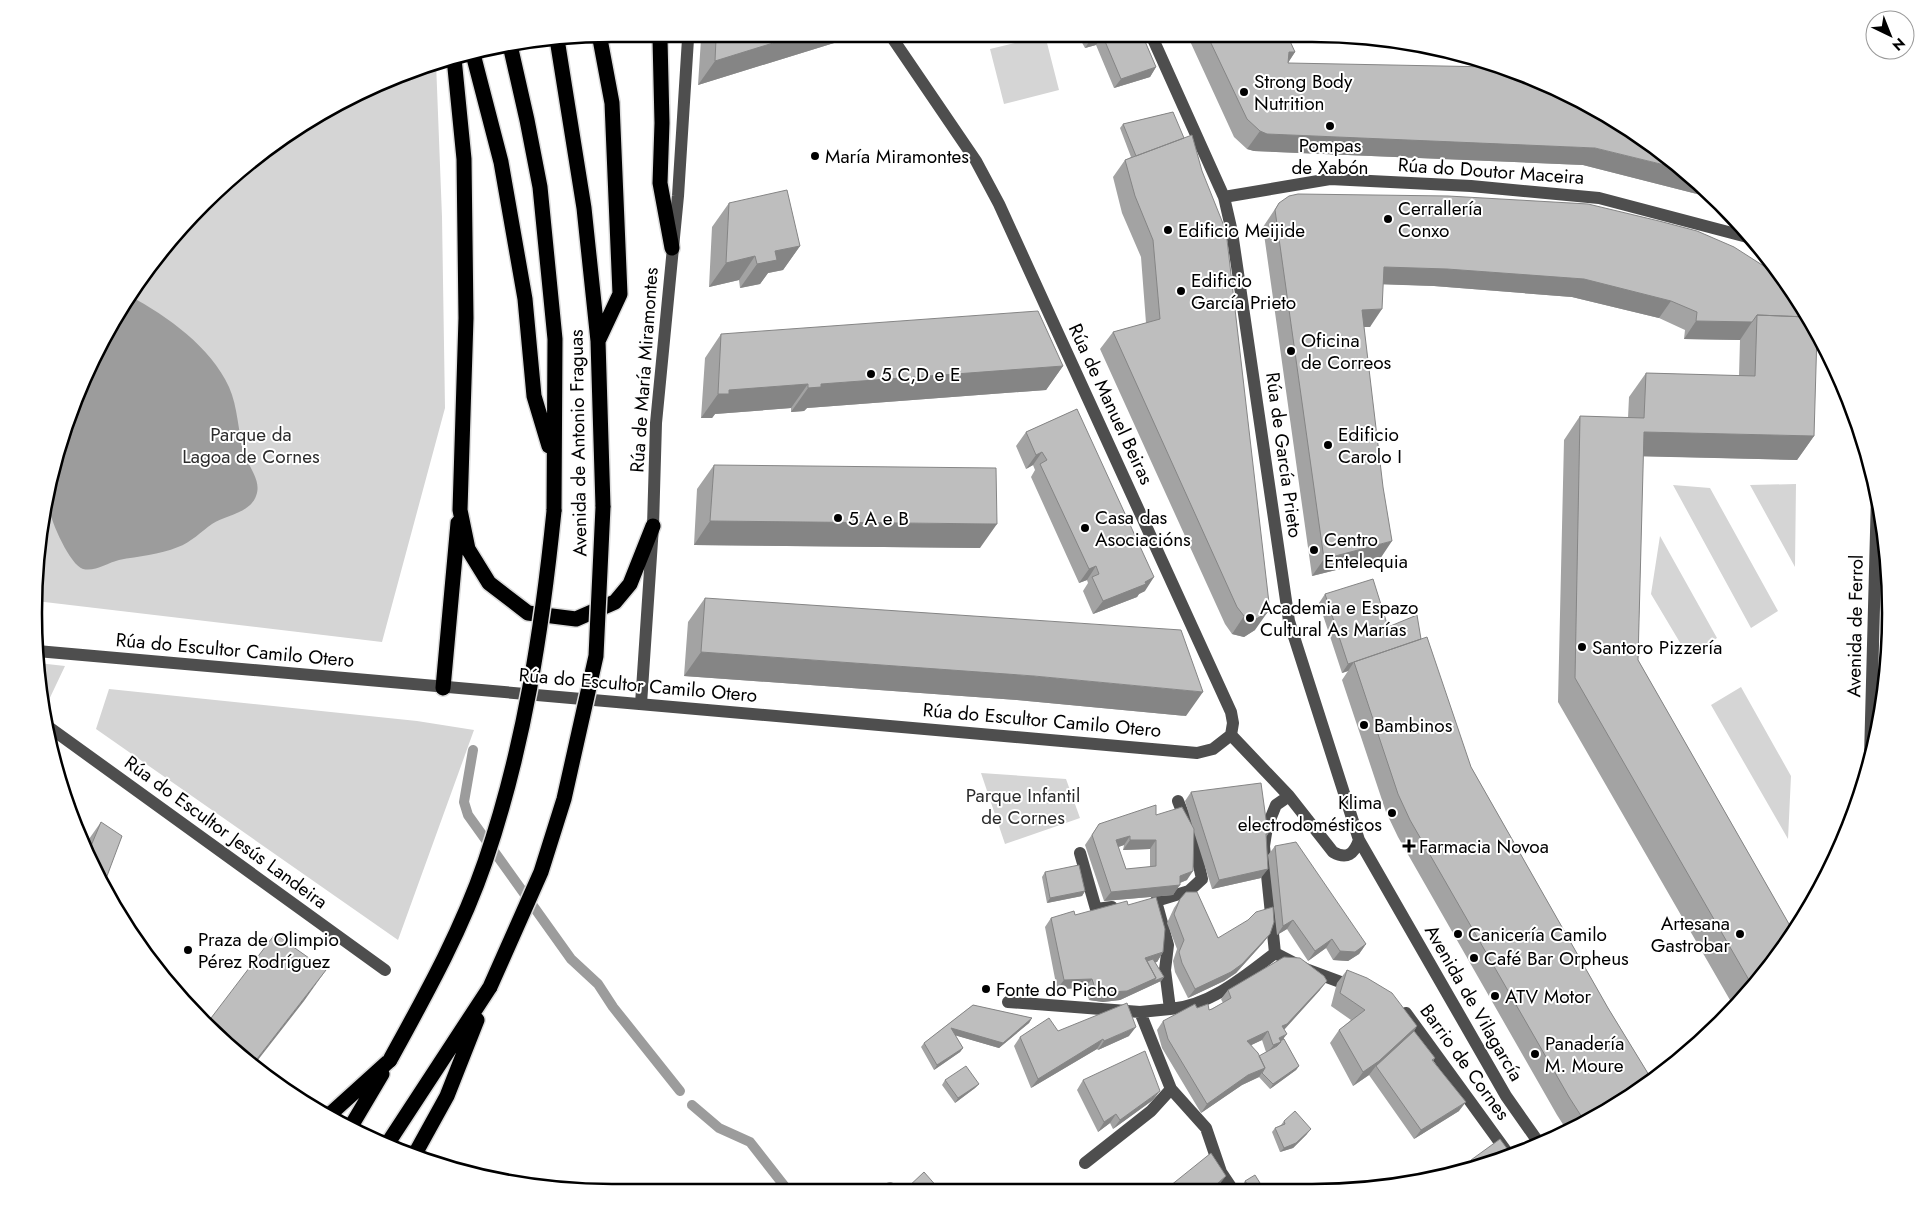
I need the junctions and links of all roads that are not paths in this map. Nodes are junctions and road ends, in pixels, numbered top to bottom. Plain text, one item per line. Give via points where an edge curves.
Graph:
1 (660, 42) edge
2 (688, 42) edge
3 (895, 42) edge
4 (1154, 42) edge
5 (601, 43) edge
6 (558, 45) edge
7 (511, 51) edge
8 (475, 60) edge
9 (455, 65) edge
10 (1224, 197) junction
11 (1739, 235) edge
12 (672, 248) junction
13 (598, 341) junction
14 (554, 459) junction
15 (460, 510) junction
16 (653, 526) junction
17 (1876, 527) edge
18 (44, 653) edge
19 (443, 688) junction
20 (641, 704) junction
21 (1871, 729) edge
22 (55, 731) edge
23 (1231, 735) junction
24 (1289, 796) junction
25 (1178, 801) dead end
26 (1359, 840) junction
27 (1080, 853) dead end
28 (1380, 878) joint
29 (1122, 906) edge
30 (1276, 952) junction
31 (385, 970) dead end
32 (490, 987) junction
33 (1364, 991) edge
34 (1008, 1002) dead end
35 (1400, 1005) edge
36 (1170, 1009) junction
37 (1140, 1012) junction
38 (390, 1060) junction
39 (1170, 1089) junction
40 (335, 1111) edge
41 (354, 1121) edge
42 (391, 1138) edge
43 (1535, 1138) edge
44 (418, 1149) edge
45 (1505, 1149) edge
46 (1085, 1163) dead end
47 (1229, 1184) edge

1 - 12 highway via 660,183
2 - 12 street, Rúa de María Miramontes
3 - 23 street, Rúa de Manuel Beiras via 976,161 999,204 1231,712
4 - 10 street, Rúa de García Prieto
5 - 13 highway via 612,103 620,294
6 - 13 highway, Avenida de Antonio Fraguas via 584,208
7 - 14 highway, Avenida de Antonio Fraguas via 540,187 555,339
8 - 14 highway via 502,162 525,299 534,396
9 - 15 highway via 464,159 466,318
10 - 11 street, Rúa do Doutor Maceira via 1330,179 1471,186 1599,198
10 - 26 street, Rúa de García Prieto via 1234,242 1290,621
12 - 16 street, Rúa de María Miramontes via 656,413
13 - 32 highway, Avenida de Antonio Fraguas, bridge via 603,507 596,656 564,799 541,872
14 - 38 highway, Avenida de Antonio Fraguas, bridge via 554,511 545,600 532,685 513,767 485,863 446,956
15 - 16 highway via 468,549 489,583 528,613 576,619 615,602 630,584
15 - 19 highway
16 - 20 street, Rúa de María Miramontes
17 - 21 street, Avenida de Ferrol
18 - 19 street, Rúa do Escultor Camilo Otero
19 - 20 street, Rúa do Escultor Camilo Otero
20 - 23 street, Rúa do Escultor Camilo Otero via 1197,753 1213,749
22 - 31 street, Rúa do Escultor Jesús Landeira
23 - 24 street
24 - 26 street via 1340,857 1350,855
24 - 30 street via 1276,806 1267,827 1264,846
25 - 36 street via 1193,839 1202,879 1189,892 1152,902 1168,945 1165,970
26 - 28 street, Rúa de García Prieto
27 - 29 street via 1096,909
28 - 43 street, Avenida de Vilagarcía via 1506,1096
30 - 33 street via 1308,970
30 - 36 street via 1239,981 1188,1008
32 - 42 highway, Avenida de Antonio Fraguas
32 - 44 highway via 447,1096
34 - 37 street
35 - 45 street, Barrio de Cornes
36 - 37 street
37 - 39 street
38 - 40 highway
38 - 41 highway, Avenida de Antonio Fraguas
39 - 46 street via 1151,1111
39 - 47 street via 1206,1128 1221,1172

